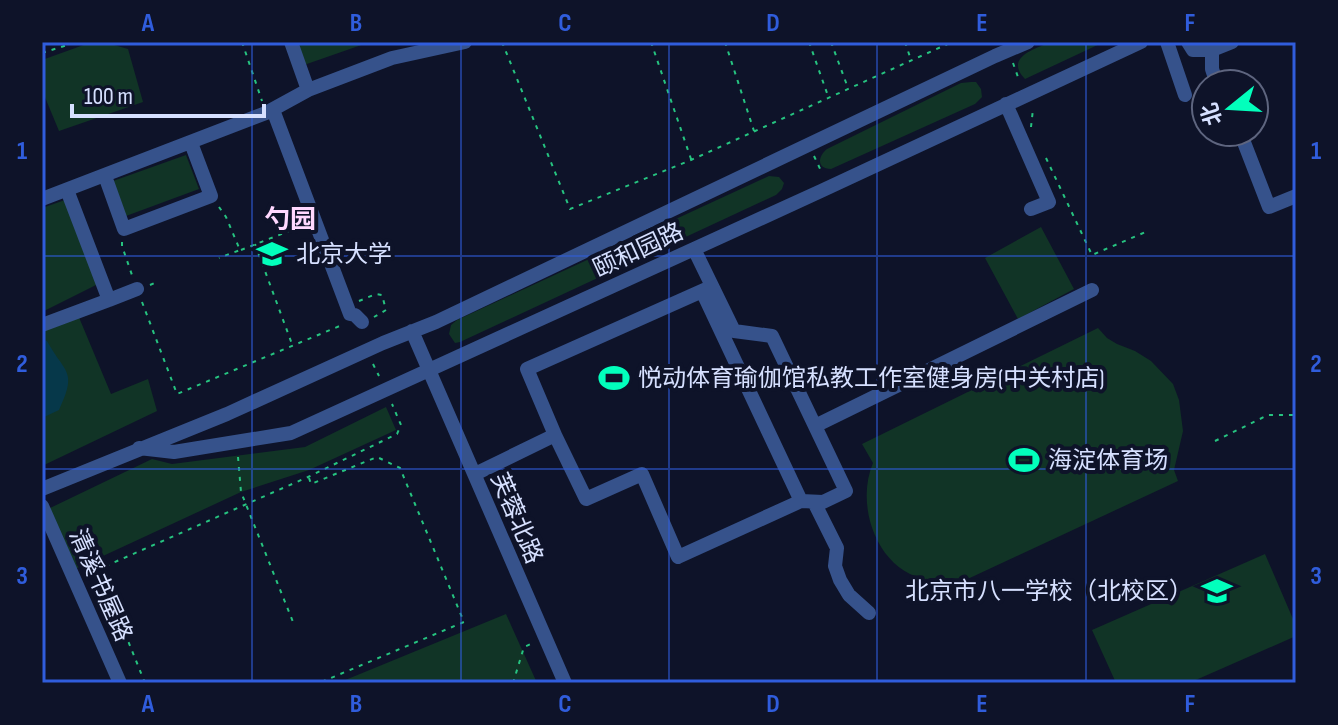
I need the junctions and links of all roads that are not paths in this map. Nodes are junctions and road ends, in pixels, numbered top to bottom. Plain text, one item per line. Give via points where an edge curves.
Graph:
1 (291, 42) edge
2 (386, 42) edge
3 (465, 42) edge
4 (1028, 42) edge
5 (1141, 42) edge
6 (1167, 42) edge
7 (1188, 42) edge
8 (1232, 42) edge
9 (1212, 50) junction
10 (392, 58) junction
11 (1212, 68) edge
12 (308, 90) junction
13 (1185, 95) dead end
14 (1006, 104) junction
15 (270, 112) junction
16 (191, 143) junction
17 (1246, 148) edge
18 (105, 176) junction
19 (67, 190) junction
20 (1296, 196) edge
21 (42, 199) edge
22 (1031, 209) dead end
23 (694, 249) junction
24 (137, 289) road end
25 (707, 289) junction
26 (1092, 290) dead end
27 (109, 300) junction
28 (360, 320) road end
29 (42, 325) edge
30 (412, 331) junction
31 (429, 370) junction
32 (817, 425) junction
33 (555, 435) junction
34 (139, 448) junction
35 (475, 474) junction
36 (42, 489) edge
37 (807, 501) junction
38 (42, 506) edge
39 (869, 613) dead end
40 (120, 683) edge
41 (565, 683) edge

1 - 12 street
2 - 10 street
3 - 10 street
4 - 30 street, 颐和园路
5 - 14 street, 颐和园路
6 - 13 street
7 - 9 street via 1193,50
8 - 9 street
9 - 11 street
10 - 12 street
12 - 15 street
14 - 22 street via 1049,202
14 - 23 street, 颐和园路
15 - 16 street
15 - 28 street via 350,314
16 - 18 street
16 - 18 street via 211,196 124,229
17 - 20 street via 1269,207
18 - 19 street
19 - 21 street
19 - 27 street
23 - 25 street
23 - 31 street, 颐和园路
24 - 27 street
25 - 32 street via 734,331 772,336
25 - 33 street via 527,369
25 - 37 street
26 - 32 street
27 - 29 street
30 - 31 street, 芙蓉北路
30 - 34 street, 颐和园路
31 - 34 street, 颐和园路 via 291,433 174,452
31 - 35 street, 芙蓉北路
32 - 37 street via 846,491 823,502
33 - 35 street
33 - 37 street via 586,499 642,474 678,557
34 - 36 street, 颐和园路
35 - 41 street, 芙蓉北路
37 - 39 street via 837,548 840,580
38 - 40 street, 清溪书屋路

